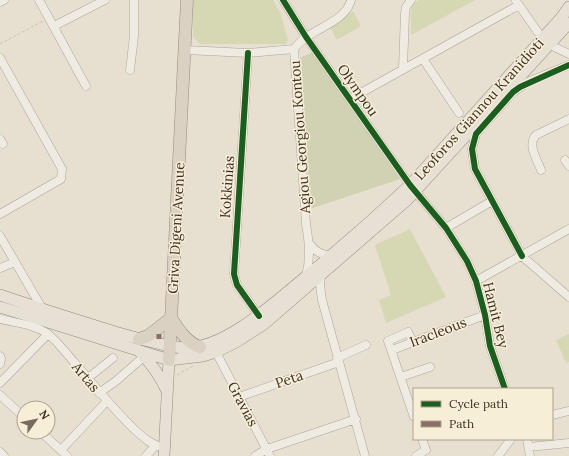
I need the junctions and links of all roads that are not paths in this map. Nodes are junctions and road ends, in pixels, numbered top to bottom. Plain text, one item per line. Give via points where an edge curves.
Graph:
1 (4, 0) edge
2 (39, 0) edge
3 (105, 0) edge
4 (134, 0) edge
5 (187, 0) edge
6 (283, 0) edge
7 (351, 0) edge
8 (411, 0) edge
9 (0, 2) edge
10 (517, 2) edge
11 (569, 8) edge
12 (569, 23) edge
13 (54, 26) junction
14 (306, 37) junction
15 (546, 41) junction
16 (294, 48) junction
17 (185, 50) junction
18 (248, 53) junction
19 (569, 54) edge
20 (0, 58) edge
21 (423, 59) junction
22 (569, 65) edge
23 (403, 68) junction
24 (130, 70) dead end
25 (86, 86) dead end
26 (350, 99) junction
27 (459, 114) dead end
28 (569, 119) edge
29 (541, 170) dead end
30 (413, 188) junction
31 (492, 201) junction
32 (0, 214) edge
33 (446, 228) junction
34 (569, 229) edge
35 (0, 236) edge
36 (309, 243) junction
37 (331, 256) junction
38 (522, 256) junction
39 (15, 262) junction
40 (0, 268) edge
41 (306, 276) junction
42 (321, 276) junction
43 (476, 281) junction
44 (29, 287) junction
45 (306, 288) junction
46 (0, 295) edge
47 (569, 297) edge
48 (322, 300) junction
49 (27, 304) junction
50 (0, 307) edge
51 (43, 310) junction
52 (485, 315) junction
53 (259, 316) junction
54 (33, 318) junction
55 (171, 318) junction
56 (0, 319) edge
57 (48, 334) junction
58 (366, 345) dead end
59 (170, 346) junction
60 (200, 347) junction
61 (139, 350) junction
62 (216, 352) junction
63 (0, 356) edge
64 (113, 358) dead end
65 (169, 360) junction
66 (338, 360) junction
67 (0, 364) edge
68 (430, 367) dead end
69 (401, 376) junction
70 (88, 378) junction
71 (0, 383) edge
72 (506, 388) edge
73 (99, 392) junction
74 (168, 392) junction
75 (0, 395) edge
76 (239, 397) junction
77 (106, 401) junction
78 (16, 409) edge
79 (569, 410) edge
80 (413, 414) edge
81 (553, 415) edge
82 (356, 419) junction
83 (50, 440) edge
84 (422, 440) edge
85 (510, 440) edge
86 (527, 440) edge
87 (569, 443) edge
88 (61, 450) junction
89 (161, 450) edge
90 (0, 452) edge
91 (269, 452) edge
92 (530, 452) edge
93 (4, 456) edge
94 (67, 456) edge
95 (146, 456) edge
96 (255, 456) edge
97 (365, 456) edge
98 (416, 456) edge
99 (498, 456) edge

1 - 9 street
2 - 13 street
3 - 13 street
4 - 24 street via 134,36
5 - 17 highway, Griva Digeni Avenue
6 - 14 street, Olympou
7 - 14 street, Agiou Georgiou Kontou via 350,7 337,18
8 - 23 street via 405,12
10 - 15 street
10 - 21 street
11 - 15 main road, Leoforos Giannou Kranidioti
12 - 15 main road, Leoforos Giannou Kranidioti
13 - 25 street
14 - 16 street, Agiou Georgiou Kontou
14 - 26 street, Olympou
15 - 19 street
15 - 30 main road, Leoforos Giannou Kranidioti
16 - 18 street
16 - 36 street, Agiou Georgiou Kontou
17 - 18 street
17 - 55 highway, Griva Digeni Avenue
18 - 53 street, Kokkinias via 234,274 237,285
20 - 32 street via 62,169 60,179
21 - 23 street
21 - 27 street
22 - 31 street via 520,87 476,134 472,149 475,169
23 - 26 street
26 - 30 street, Olympou
28 - 29 street via 534,138 532,146
30 - 33 street, Hamit Bey
30 - 37 main road, Leoforos Giannou Kranidioti
30 - 42 main road, Leoforos Giannou Kranidioti
31 - 33 street
31 - 38 street
33 - 43 street, Hamit Bey via 467,261
34 - 38 street
35 - 39 street
36 - 37 street via 317,252
36 - 41 street, Agiou Georgiou Kontou via 310,259
37 - 41 main road, Leoforos Giannou Kranidioti
38 - 43 street
38 - 47 street
39 - 40 street
39 - 44 street
41 - 53 main road, Leoforos Giannou Kranidioti
42 - 45 main road, Leoforos Giannou Kranidioti
42 - 48 street
43 - 52 street, Hamit Bey
44 - 49 street via 25,298
44 - 51 street
45 - 48 street via 311,288
45 - 62 main road, Leoforos Giannou Kranidioti via 255,330
46 - 49 main road
48 - 66 street
49 - 51 main road
49 - 54 street
50 - 54 main road
51 - 61 main road
52 - 69 street, Iracleous via 392,350
52 - 72 street, Hamit Bey via 490,346
53 - 60 main road, Leoforos Giannou Kranidioti via 224,337
54 - 61 main road
55 - 59 highway, Griva Digeni Avenue
55 - 60 highway via 192,345
55 - 61 highway via 148,336
56 - 57 street, Artas via 30,325
57 - 70 street, Artas
57 - 71 street
58 - 66 street, Peta
59 - 60 main road, Leoforos Giannou Kranidioti
59 - 61 main road, Leoforos Giannou Kranidioti
59 - 65 highway, Griva Digeni Avenue
61 - 65 main road
61 - 73 street via 116,381
61 - 74 main road via 161,378
62 - 65 main road, Leoforos Giannou Kranidioti
62 - 76 street, Gravias
63 - 67 street
64 - 70 street
65 - 74 main road, Griva Digeni Avenue
66 - 76 street, Peta
66 - 82 street
68 - 69 street
69 - 80 street
70 - 73 street, Artas
73 - 77 street, Artas
74 - 89 main road, Griva Digeni Avenue
75 - 78 street
76 - 91 street, Gravias
77 - 88 street
77 - 89 street, Artas via 146,440
79 - 81 street
82 - 91 street
82 - 97 street
83 - 88 street
84 - 98 street via 426,450
85 - 99 street
86 - 92 street
87 - 92 street
88 - 94 street
89 - 95 street
90 - 93 street
91 - 96 street

